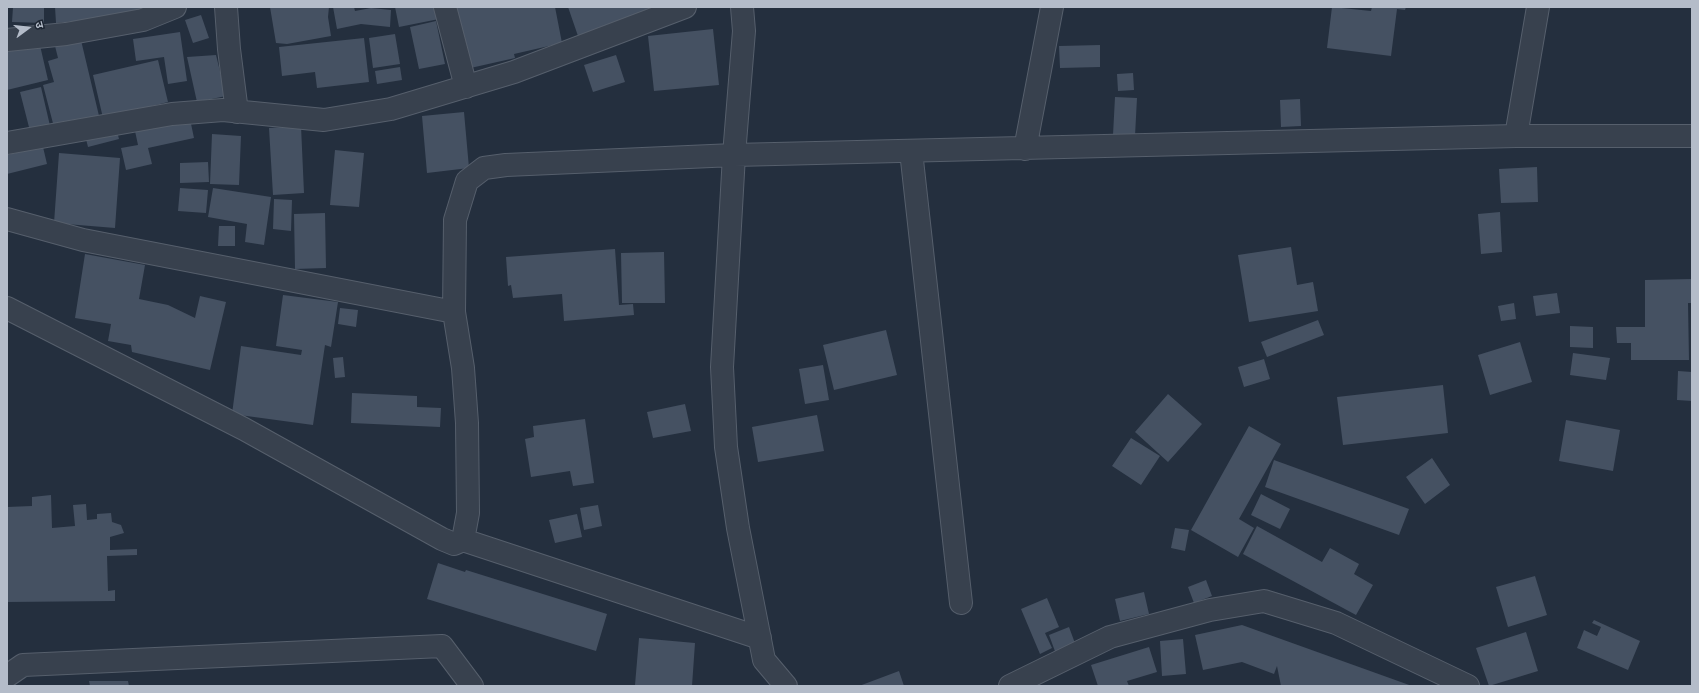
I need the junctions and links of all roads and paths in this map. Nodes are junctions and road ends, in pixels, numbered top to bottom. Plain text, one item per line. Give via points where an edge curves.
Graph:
1 (175, 7) edge
2 (226, 7) edge
3 (445, 7) edge
4 (685, 7) edge
5 (742, 7) edge
6 (1052, 7) edge
7 (1538, 7) edge
8 (7, 40) edge
9 (466, 87) junction
10 (238, 112) junction
11 (1516, 136) junction
12 (1692, 136) edge
13 (7, 143) edge
14 (1024, 149) junction
15 (911, 151) junction
16 (734, 155) junction
17 (7, 219) edge
18 (7, 308) edge
19 (454, 312) junction
20 (463, 540) junction
21 (961, 603) dead end
22 (760, 638) junction
23 (7, 676) edge
24 (472, 686) edge
25 (786, 686) edge
26 (1010, 686) edge
27 (1468, 686) edge

1 - 8 street via 143,20 66,34
2 - 10 street
3 - 9 street
4 - 9 street via 520,70
5 - 16 street via 744,31
6 - 14 street
7 - 11 street
9 - 10 street via 391,109 324,120
10 - 13 street via 223,110 172,114
11 - 12 street
11 - 14 street
14 - 15 street
15 - 16 street
15 - 21 street
16 - 19 street via 484,168 467,181 455,220
16 - 22 street via 722,367 726,447 738,528
17 - 19 street via 83,240
18 - 20 street via 244,429 442,539 454,544
19 - 20 street via 464,368 467,422 468,513
20 - 22 street
22 - 25 street via 764,660
23 - 24 street via 23,665 442,646
26 - 27 street via 1110,637 1210,610 1264,601 1336,623

